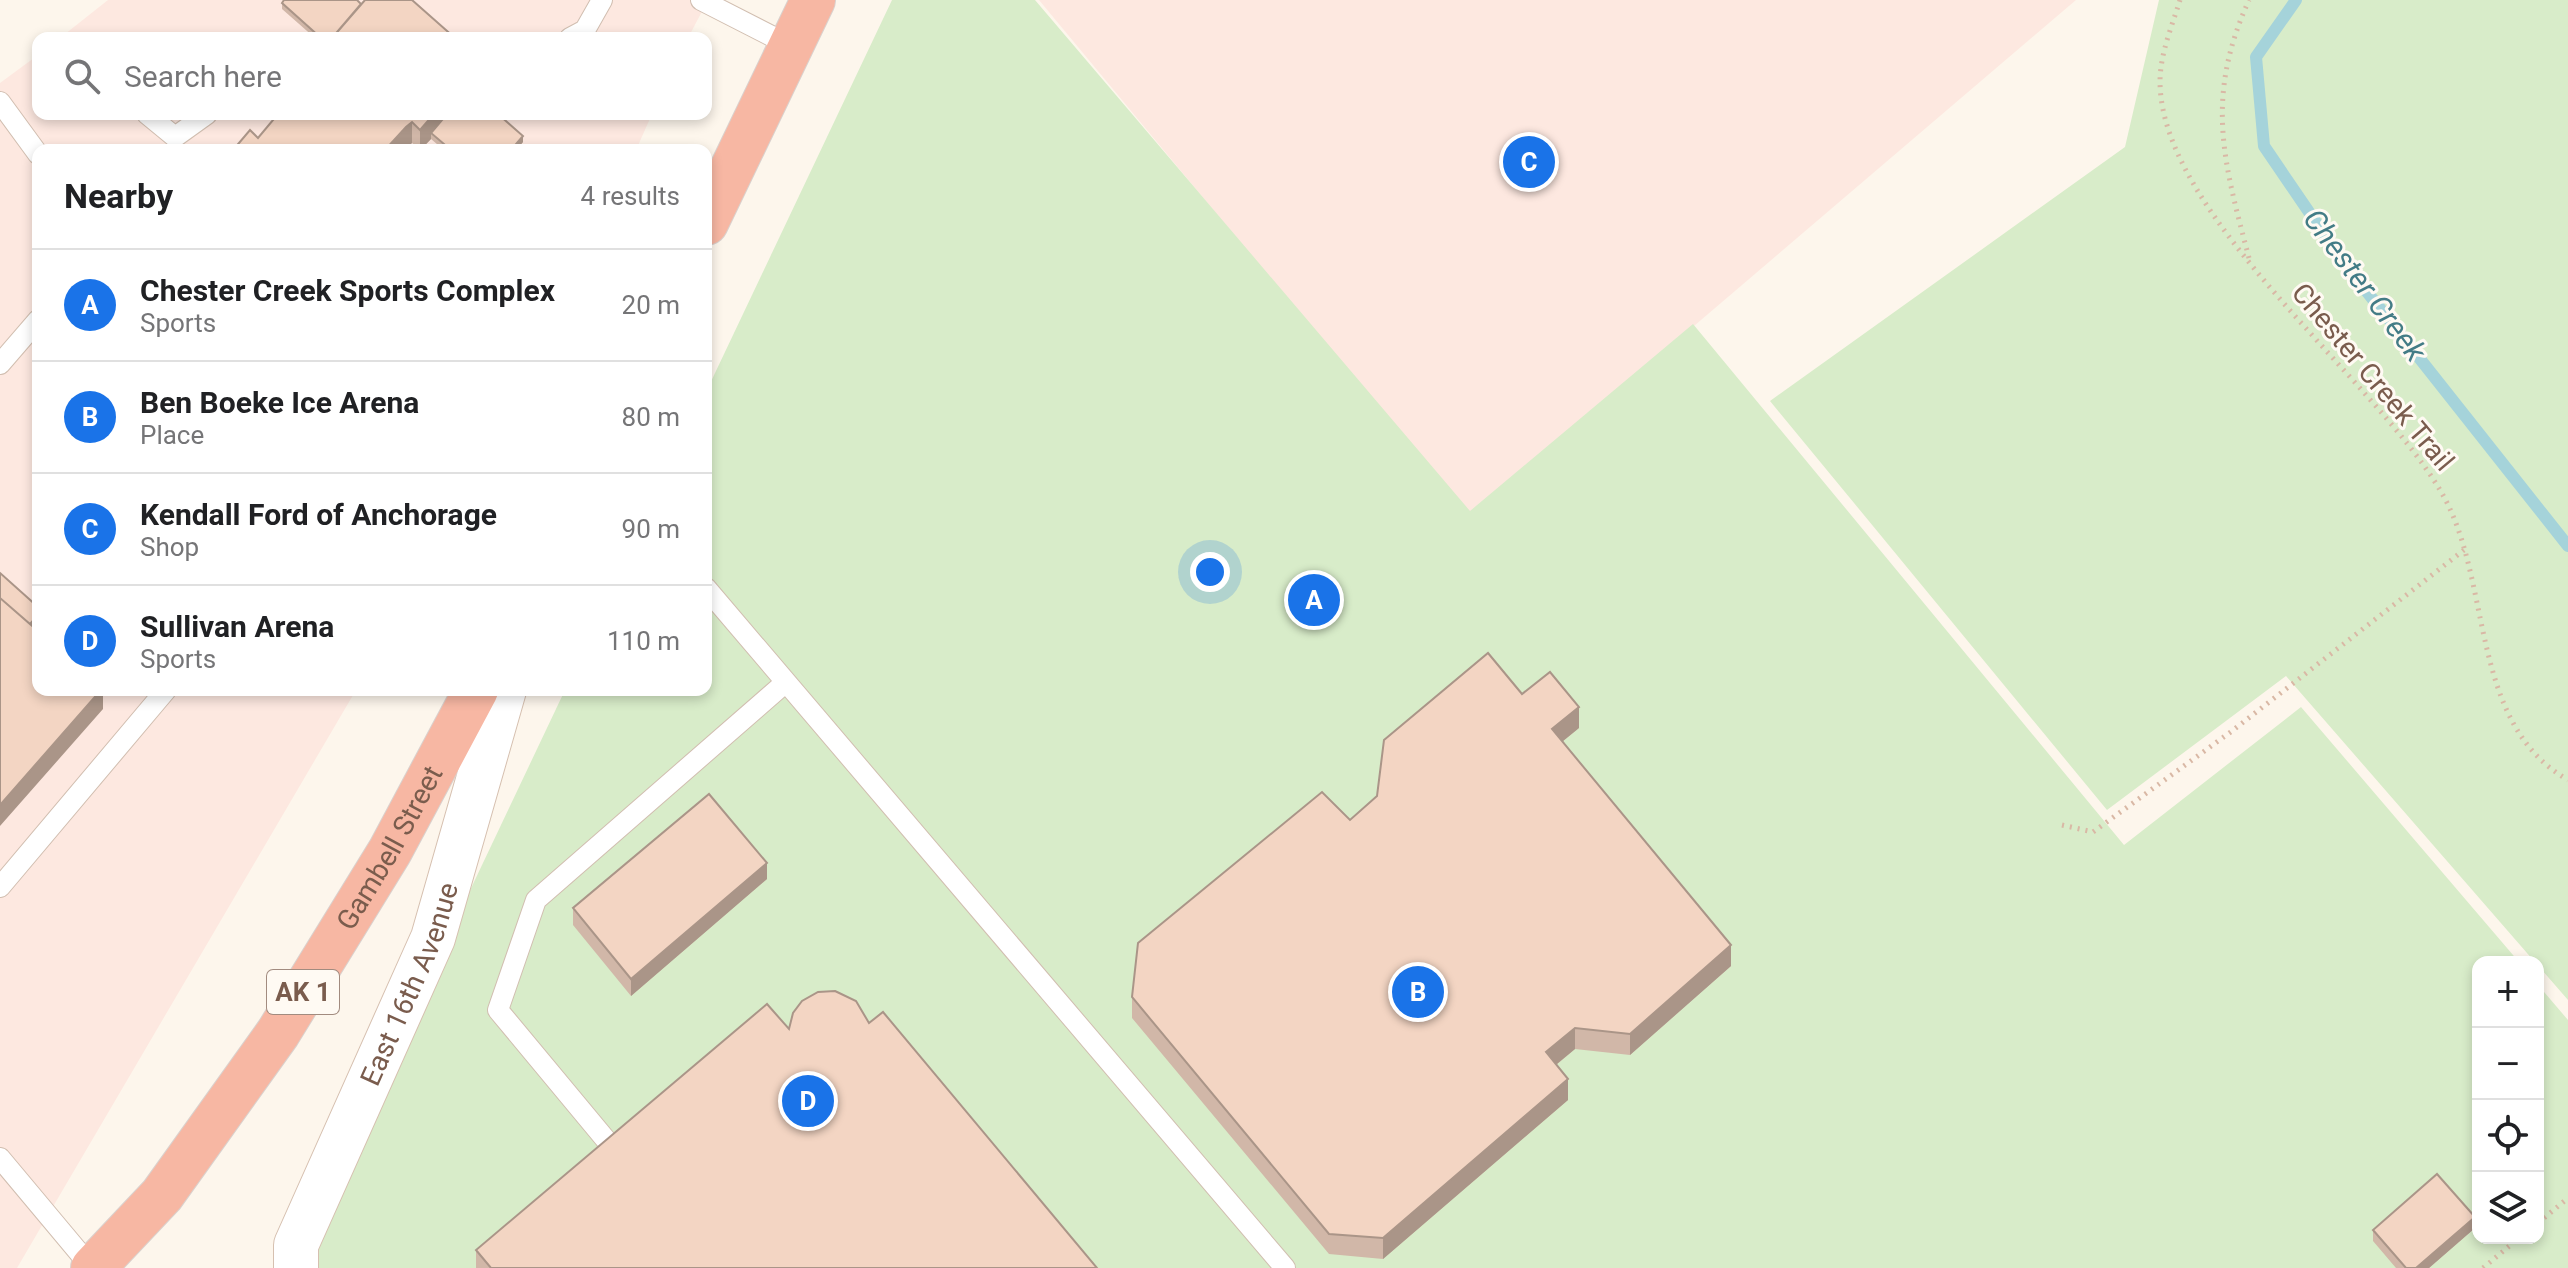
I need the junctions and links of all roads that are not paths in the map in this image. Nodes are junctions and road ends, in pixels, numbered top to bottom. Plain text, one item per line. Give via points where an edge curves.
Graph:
1 (602, 0) edge
2 (701, 0) edge
3 (813, 0) edge
4 (581, 32) edge
5 (791, 46) junction
6 (0, 102) edge
7 (154, 120) edge
8 (199, 120) edge
9 (32, 146) edge
10 (712, 211) edge
11 (32, 327) edge
12 (0, 364) edge
13 (712, 595) edge
14 (786, 682) junction
15 (161, 696) edge
16 (473, 696) edge
17 (502, 696) edge
18 (0, 887) edge
19 (616, 1152) edge
20 (0, 1158) edge
21 (92, 1268) edge
22 (296, 1268) edge
23 (1285, 1268) edge

1 - 4 lane
2 - 5 lane
3 - 5 highway
5 - 10 highway
6 - 9 lane
7 - 8 lane via 175,137
11 - 12 lane
13 - 14 lane
14 - 19 lane via 536,900 498,1010
14 - 23 lane
15 - 18 lane
16 - 21 highway, Gambell Street / AK 1 via 390,851 278,1033 162,1195
17 - 22 street, East 16th Avenue via 433,938 296,1245
20 - 21 lane

